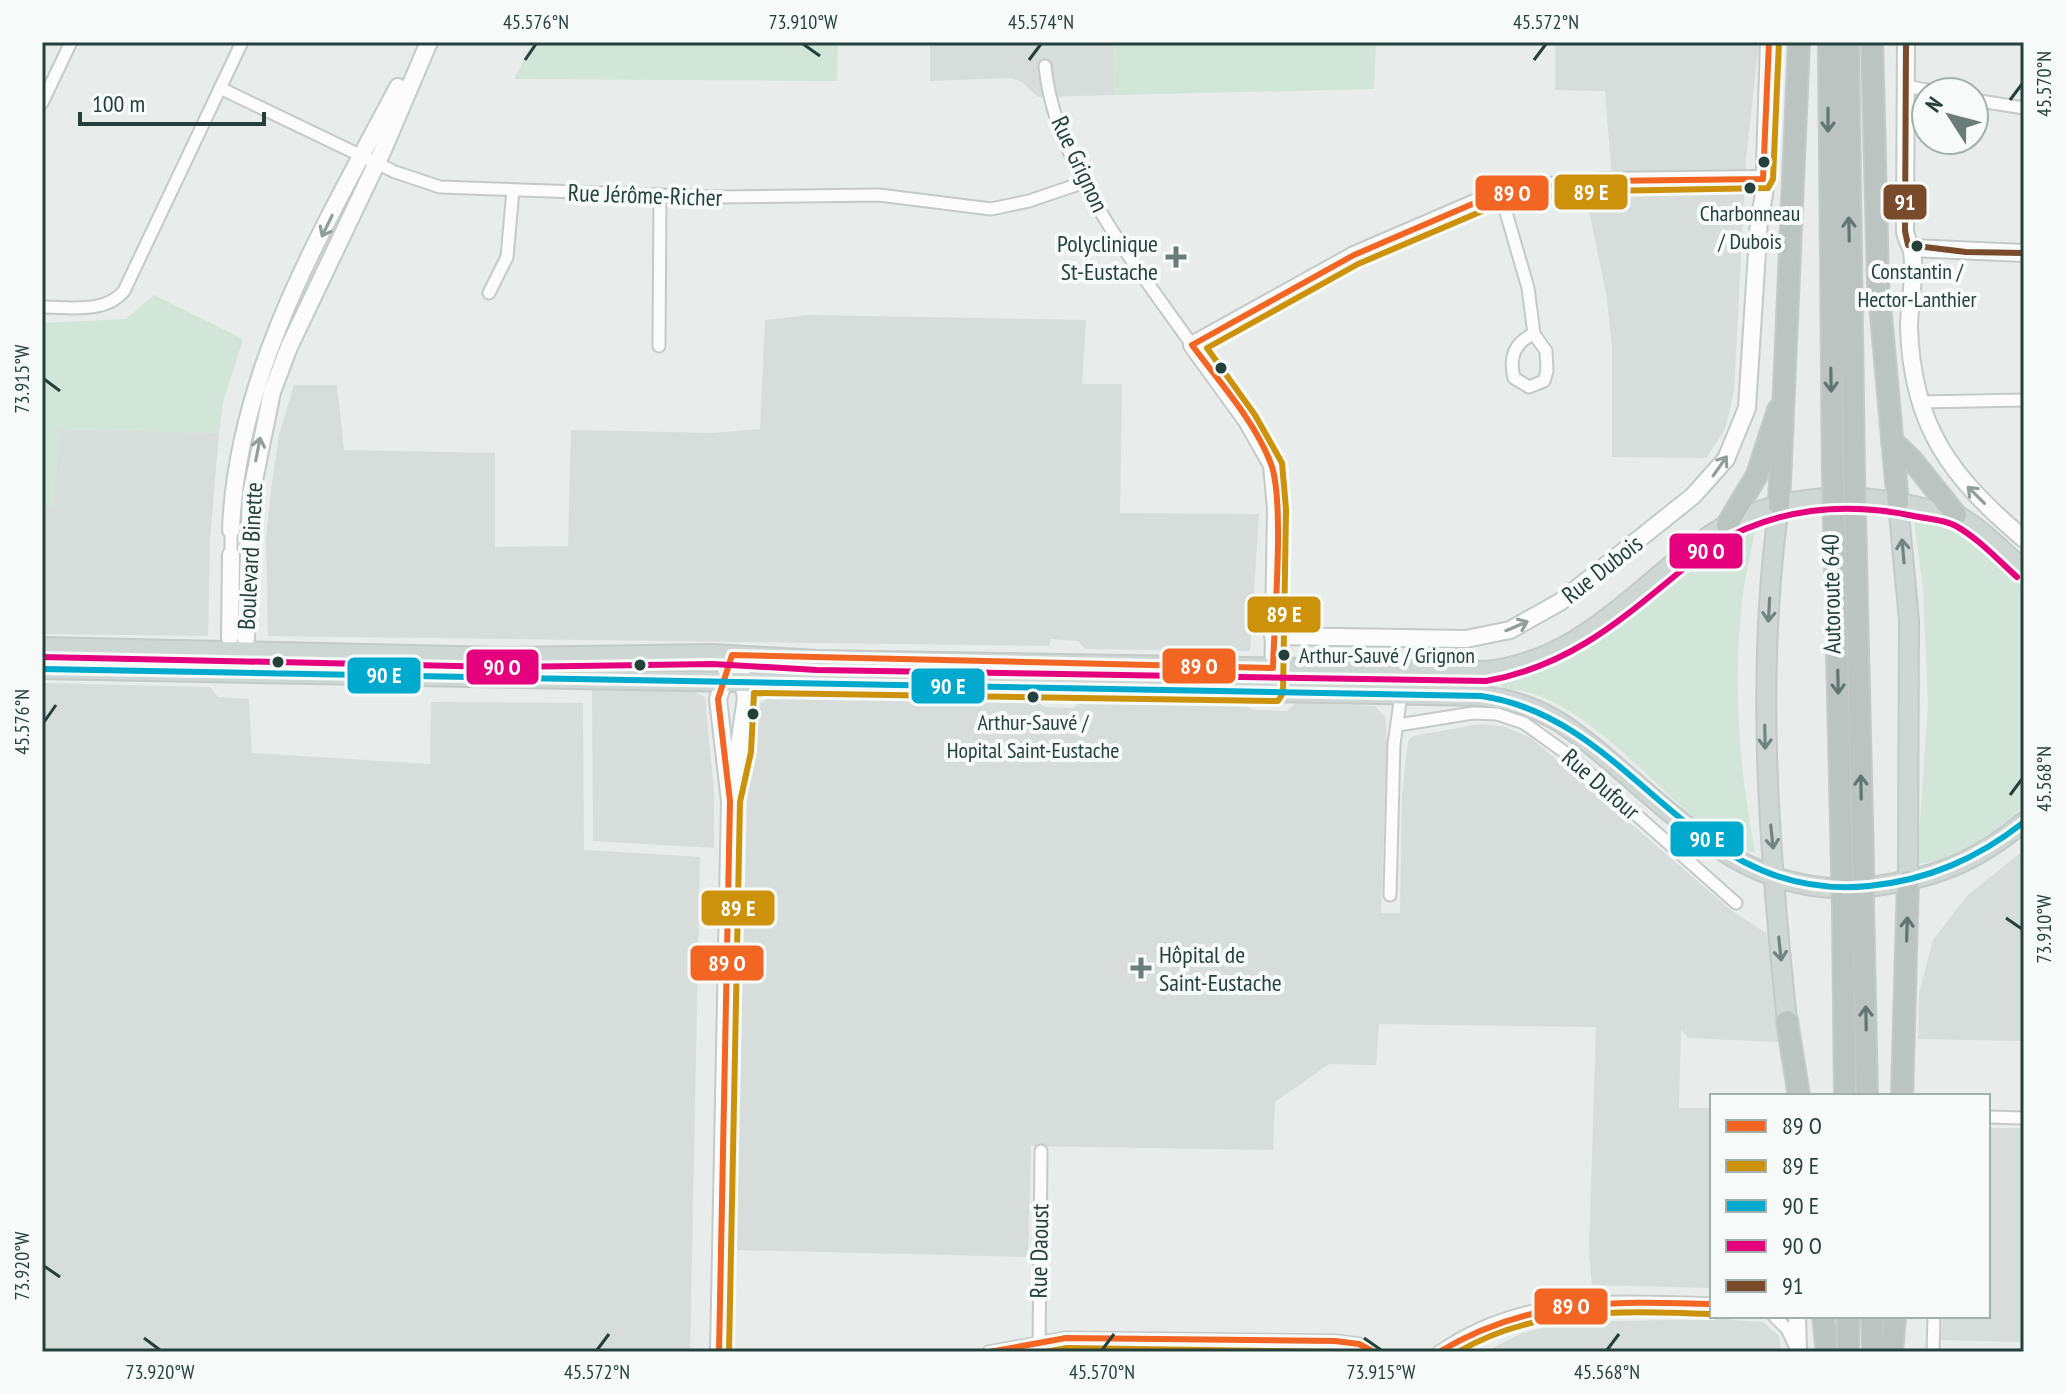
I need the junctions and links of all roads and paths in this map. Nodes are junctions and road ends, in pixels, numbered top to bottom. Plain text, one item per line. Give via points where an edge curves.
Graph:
1 (71, 42) edge
2 (242, 42) edge
3 (419, 42) edge
4 (429, 42) edge
5 (1769, 42) edge
6 (1799, 42) edge
7 (1829, 42) edge
8 (1848, 42) edge
9 (1872, 42) edge
10 (1906, 42) edge
11 (1045, 66) dead end
12 (1906, 86) junction
13 (1910, 87) edge
14 (220, 88) junction
15 (42, 103) edge
16 (1990, 103) edge
17 (2024, 108) edge
18 (360, 155) junction
19 (376, 164) junction
20 (1763, 179) junction
21 (1085, 182) junction
22 (513, 190) junction
23 (1501, 195) junction
24 (660, 196) junction
25 (1911, 248) junction
26 (2024, 253) edge
27 (489, 293) dead end
28 (42, 307) edge
29 (1534, 334) junction
30 (1192, 345) junction
31 (659, 346) dead end
32 (1785, 387) junction
33 (2024, 400) edge
34 (1920, 402) junction
35 (1892, 441) junction
36 (1844, 475) junction
37 (1898, 503) junction
38 (1779, 505) junction
39 (1956, 515) junction
40 (1727, 525) junction
41 (231, 530) joint
42 (2024, 539) edge
43 (231, 555) joint
44 (2024, 570) edge
45 (1273, 636) junction
46 (238, 645) junction
47 (42, 647) edge
48 (735, 656) junction
49 (1273, 668) junction
50 (42, 669) edge
51 (238, 673) junction
52 (721, 683) junction
53 (744, 683) junction
54 (1273, 693) junction
55 (1401, 695) junction
56 (1398, 725) junction
57 (730, 801) junction
58 (2024, 822) edge
59 (1773, 877) junction
60 (1908, 881) junction
61 (1390, 895) dead end
62 (1736, 903) dead end
63 (1853, 910) junction
64 (1787, 1021) junction
65 (1788, 1094) edge
66 (1799, 1094) edge
67 (1845, 1094) edge
68 (1867, 1094) edge
69 (1902, 1094) edge
70 (1990, 1117) edge
71 (2024, 1118) edge
72 (1041, 1151) dead end
73 (1710, 1304) edge
74 (1776, 1318) edge
75 (1797, 1318) edge
76 (1823, 1318) edge
77 (1848, 1318) edge
78 (1872, 1318) edge
79 (1895, 1318) edge
80 (1934, 1318) edge
81 (1038, 1348) edge
82 (719, 1352) edge
83 (989, 1352) edge
84 (1374, 1352) edge
85 (1439, 1352) edge
86 (1798, 1352) edge
87 (1827, 1352) edge
88 (1848, 1352) edge
89 (1873, 1352) edge
90 (1892, 1352) edge
91 (1933, 1352) edge

1 - 15 street
2 - 14 street
3 - 18 street, Boulevard Binette
4 - 19 street, Boulevard Binette
5 - 20 street, Rue Dubois
6 - 32 highway
7 -> 36 highway, Autoroute 640
36 -> 8 highway, Autoroute 640
9 - 35 highway via 1874,210
10 - 12 street
11 - 21 street, Rue Grignon via 1052,102
12 - 13 street
12 - 25 street via 1905,231
14 - 18 street, Rue Jérôme-Richer
14 - 28 street via 124,291 100,306
16 - 17 street
18 - 19 street, Rue Jérôme-Richer
18 -> 41 street, Boulevard Binette via 259,377 239,454
19 - 22 street, Rue Jérôme-Richer via 430,185
46 -> 19 street, Boulevard Binette via 251,495 268,406 289,347
20 - 23 street via 1603,181
45 -> 20 street, Rue Dubois via 1466,639 1510,630 1560,602 1701,489 1730,452 1747,408
21 - 24 street, Rue Jérôme-Richer via 991,209 879,195
21 - 30 street, Rue Grignon via 1114,234
22 - 24 street, Rue Jérôme-Richer
22 - 27 street via 507,257
23 - 29 street via 1528,288
23 - 30 street via 1368,248
24 - 31 street
25 - 26 street
25 - 34 street via 1911,367
29 - 29 street via 1520,342 1512,357 1514,378 1529,387 1540,384 1547,371 1546,351
30 - 45 street, Rue Grignon via 1272,465
32 - 38 highway
32 - 40 highway via 1761,465
33 - 34 street
42 -> 34 street via 1957,475 1936,444
35 - 37 highway
35 - 39 highway
36 - 63 highway, Autoroute 640, bridge
37 - 38 main road via 1839,496
37 - 39 main road
60 -> 37 main road via 1909,620
38 - 40 main road
38 -> 59 main road via 1765,706
39 - 44 main road
40 - 49 main road via 1594,629 1532,661 1461,672
41 - 43 street, Boulevard Binette
43 - 46 street, Boulevard Binette
45 - 49 street, Rue Grignon
46 - 47 main road
46 - 48 main road via 501,657
46 - 51 street, Boulevard Binette
48 - 49 main road
48 - 52 street
48 - 53 street
49 - 54 street, Rue Grignon
50 - 51 main road
51 - 52 main road
52 - 53 main road
52 - 57 street via 718,705
53 - 54 main road
53 - 57 street via 741,751
54 - 55 main road
55 - 56 street
55 - 59 main road via 1500,698 1544,711 1574,730 1706,842
56 - 61 street
56 - 62 street, Rue Dufour via 1473,713 1524,723 1570,756
57 - 82 street
58 - 60 main road via 1977,855 1926,879
59 - 60 main road via 1829,889
59 -> 64 main road
69 -> 60 highway
63 - 67 highway, Autoroute 640
68 -> 63 highway, Autoroute 640
64 - 65 street
64 - 66 highway
70 - 71 street
72 - 81 street, Rue Daoust
73 - 85 street via 1550,1305 1489,1323
74 - 86 street
75 - 86 street
76 - 87 highway
77 - 88 highway
78 - 89 highway
79 - 90 highway
80 - 91 street
81 - 83 street
81 - 84 street via 1066,1338 1335,1341

